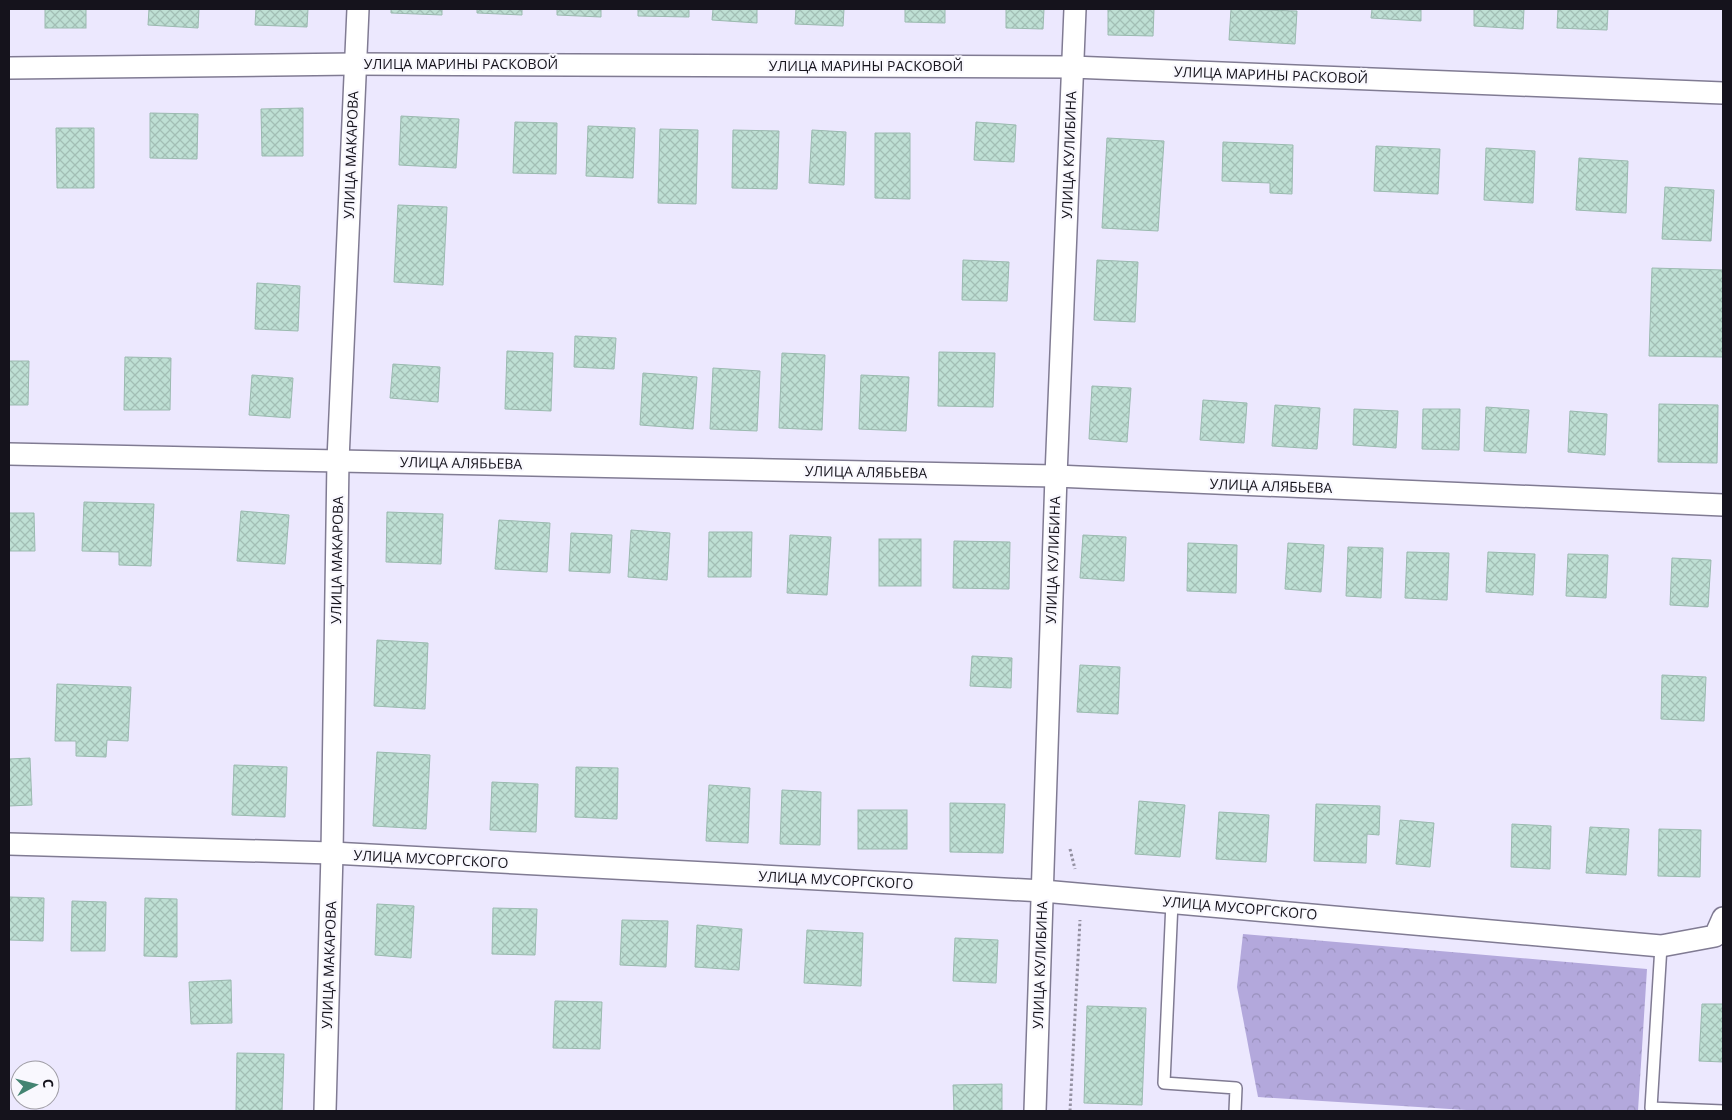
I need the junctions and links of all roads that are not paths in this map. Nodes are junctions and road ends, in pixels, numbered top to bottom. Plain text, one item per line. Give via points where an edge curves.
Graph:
1 (358, 9) edge
2 (1075, 9) edge
3 (355, 64) junction
4 (9, 68) edge
5 (1072, 68) junction
6 (1723, 93) edge
7 (9, 454) edge
8 (338, 460) junction
9 (1056, 476) junction
10 (1723, 505) edge
11 (9, 844) edge
12 (332, 853) junction
13 (1043, 891) junction
14 (1172, 902) junction
15 (1723, 918) edge
16 (1661, 946) junction
17 (1723, 1110) edge
18 (325, 1111) edge
19 (1035, 1111) edge
20 (1234, 1111) edge

1 - 3 street, УЛИЦА МАКАРОВА
2 - 5 street, УЛИЦА КУЛИБИНА
3 - 4 street, УЛИЦА МАРИНЫ РАСКОВОЙ
3 - 5 street, УЛИЦА МАРИНЫ РАСКОВОЙ
3 - 8 street, УЛИЦА МАКАРОВА
5 - 6 street, УЛИЦА МАРИНЫ РАСКОВОЙ
5 - 9 street, УЛИЦА КУЛИБИНА
7 - 8 street, УЛИЦА АЛЯБЬЕВА
8 - 9 street, УЛИЦА АЛЯБЬЕВА
8 - 12 street, УЛИЦА МАКАРОВА
9 - 10 street, УЛИЦА АЛЯБЬЕВА
9 - 13 street, УЛИЦА КУЛИБИНА
11 - 12 street, УЛИЦА МУСОРГСКОГО
12 - 13 street, УЛИЦА МУСОРГСКОГО
12 - 18 street, УЛИЦА МАКАРОВА
13 - 14 street, УЛИЦА МУСОРГСКОГО
13 - 19 street, УЛИЦА КУЛИБИНА
14 - 16 street, УЛИЦА МУСОРГСКОГО
14 - 20 lane via 1164,1083 1236,1088
15 - 16 street, УЛИЦА МУСОРГСКОГО via 1715,936
16 - 17 lane via 1651,1108

